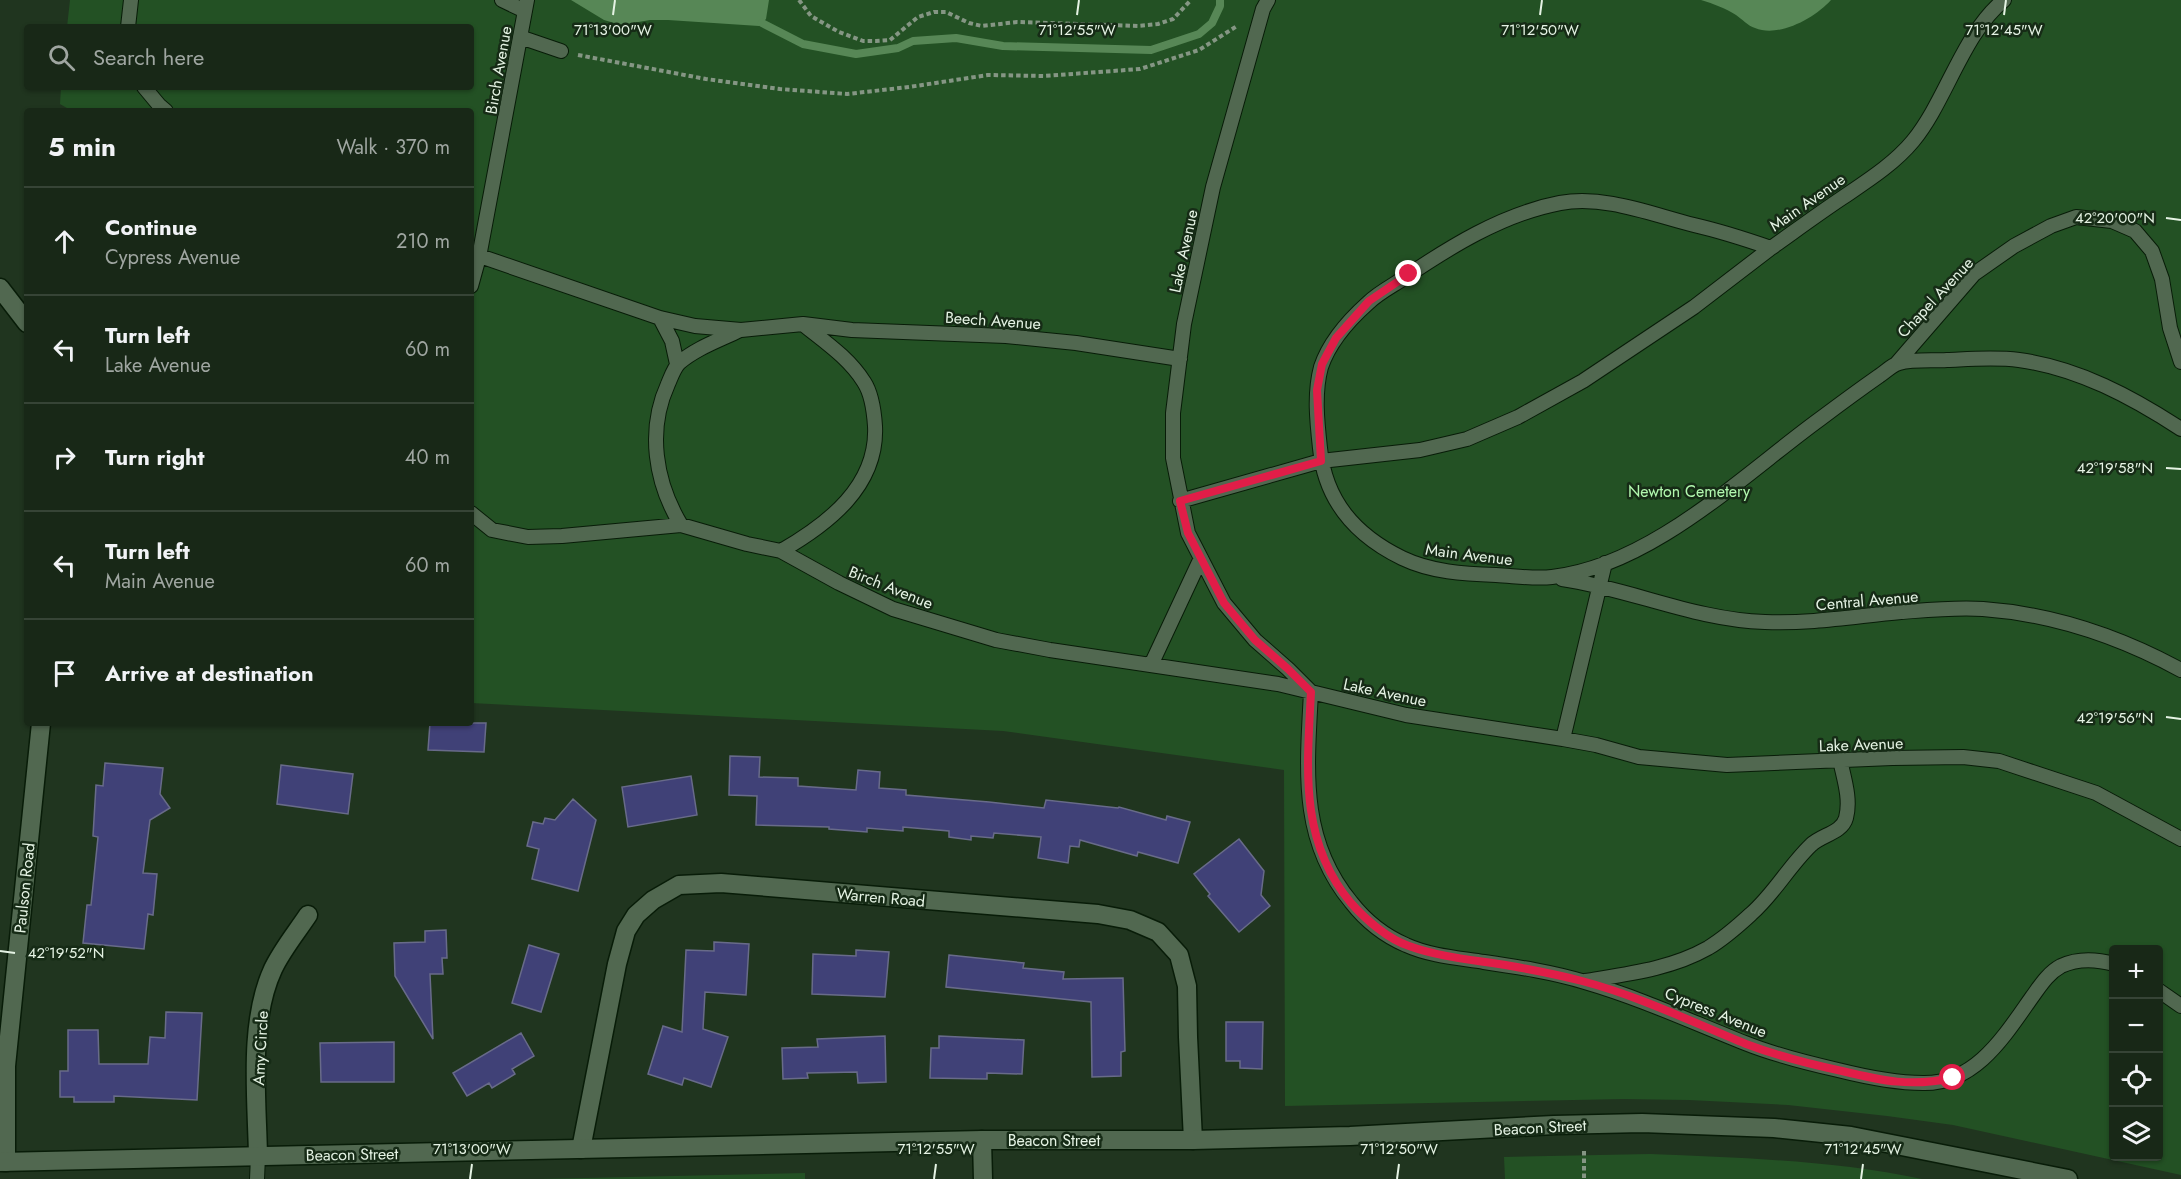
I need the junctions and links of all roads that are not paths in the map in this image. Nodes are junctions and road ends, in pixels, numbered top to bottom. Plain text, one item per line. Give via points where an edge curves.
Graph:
1 (131, 0) edge
2 (502, 0) edge
3 (2004, 0) edge
4 (1265, 5) edge
5 (526, 6) edge
6 (128, 24) edge
7 (520, 37) junction
8 (561, 51) road end
9 (146, 90) edge
10 (162, 108) edge
11 (1771, 248) junction
12 (475, 255) edge
13 (0, 288) edge
14 (660, 318) junction
15 (24, 319) edge
16 (803, 324) junction
17 (741, 330) junction
18 (1180, 359) junction
19 (2181, 362) edge
20 (1897, 363) junction
21 (677, 364) junction
22 (2181, 429) edge
23 (1321, 461) junction
24 (1180, 501) junction
25 (474, 515) edge
26 (681, 525) junction
27 (781, 551) junction
28 (1201, 558) junction
29 (1605, 563) junction
30 (1551, 577) junction
31 (1601, 586) junction
32 (1151, 665) junction
33 (2181, 670) edge
34 (1311, 692) junction
35 (41, 726) edge
36 (1563, 739) junction
37 (1840, 760) junction
38 (2181, 839) edge
39 (308, 915) dead end
40 (2109, 963) edge
41 (1582, 981) junction
42 (2163, 993) edge
43 (2181, 1006) edge
44 (982, 1140) junction
45 (1193, 1140) junction
46 (581, 1149) junction
47 (258, 1156) junction
48 (3, 1162) edge
49 (257, 1179) edge
50 (983, 1179) edge
51 (2068, 1179) edge

1 - 6 lane
2 - 5 lane
3 - 11 lane, Main Avenue via 1968,45 1913,141 1880,172
4 - 18 lane, Lake Avenue via 1213,187
5 - 7 lane, Birch Avenue
7 - 8 lane
7 - 12 lane, Birch Avenue
9 - 10 lane
11 - 23 lane via 1695,307 1583,381 1518,417 1467,439 1429,448
11 - 23 lane, Main Avenue via 1640,209 1596,202 1561,203 1518,216 1463,240 1369,301 1336,338 1322,364 1317,390
12 - 14 lane
13 - 15 main road
14 - 17 lane
14 - 21 lane via 672,341
16 - 17 lane, Beech Avenue
16 - 18 lane, Beech Avenue via 852,330 1017,337
16 - 27 lane via 841,354 865,382 874,410 875,433 872,459 858,487 811,534
17 - 21 lane
18 - 24 lane, Lake Avenue via 1173,413 1173,458
19 - 20 lane, Chapel Avenue via 2152,251 2135,231 2120,224 2076,217 2014,246 1974,274
20 - 22 lane via 1982,358 2058,368 2144,404
20 - 29 lane, Main Avenue via 1687,519
21 - 26 lane via 660,403 656,446 669,504
23 - 24 lane
23 - 30 lane, Main Avenue via 1333,498 1377,546 1414,564 1444,571
24 - 28 lane, Lake Avenue via 1188,533
25 - 26 lane, Birch Avenue via 492,530 528,537
26 - 27 lane, Birch Avenue
27 - 32 lane, Birch Avenue via 892,609 996,640
28 - 32 lane
28 - 34 lane, Lake Avenue via 1238,622
29 - 30 lane, Main Avenue
29 - 31 lane
30 - 31 lane, Central Avenue
31 - 33 lane, Central Avenue via 1692,612 1765,622 1982,609 2017,613 2059,621 2121,641
31 - 36 lane
32 - 34 lane, Birch Avenue
34 - 36 lane, Lake Avenue via 1406,715
34 - 41 lane, Cypress Avenue via 1308,802 1316,838 1332,877 1352,905 1382,932 1407,946
35 - 48 main road, Paulson Road via 6,1066
36 - 37 lane, Lake Avenue via 1639,757 1727,765
37 - 38 lane, Lake Avenue via 1963,757 1999,761 2096,793
37 - 41 lane via 1847,791 1845,821 1811,845 1752,914 1709,947 1675,963
39 - 47 main road, Amy Circle via 277,961 262,1000 257,1052
40 - 41 lane, Cypress Avenue via 2074,961 2059,967 1975,1066 1953,1078 1928,1083 1867,1077 1794,1060 1646,1001
42 - 43 lane
44 - 45 main road, Beacon Street
44 - 46 main road, Beacon Street
44 - 50 main road
45 - 46 main road, Warren Road via 1187,986 1179,955 1158,932 1130,920 1098,914 721,883 679,885 636,915 626,932
45 - 51 main road, Beacon Street via 1642,1123 1774,1128 1851,1136
46 - 47 main road, Beacon Street
47 - 48 main road, Beacon Street
47 - 49 lane

